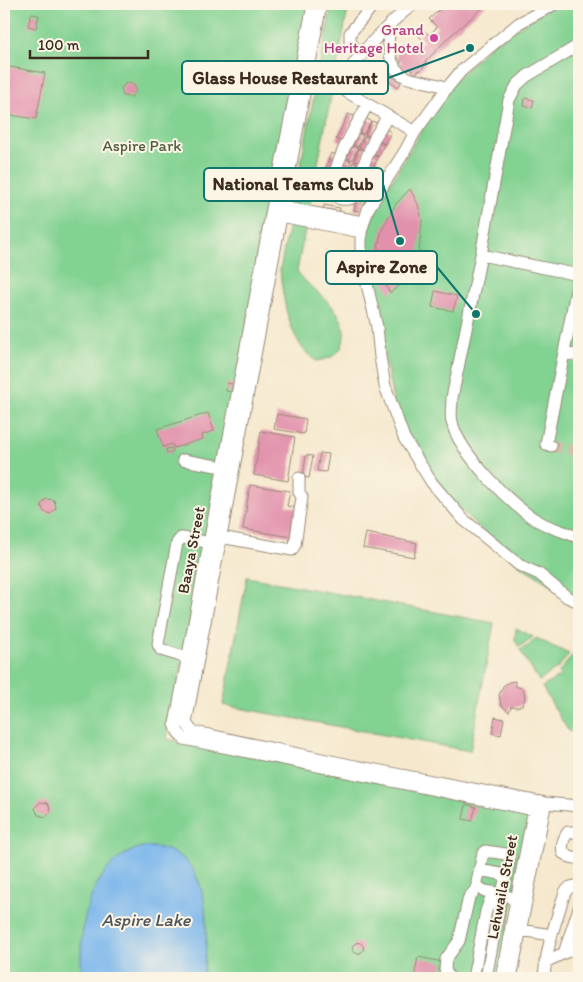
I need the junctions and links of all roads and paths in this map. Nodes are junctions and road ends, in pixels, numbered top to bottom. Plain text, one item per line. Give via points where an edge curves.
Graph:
1 (314, 4) edge
2 (321, 4) edge
3 (412, 4) edge
4 (555, 4) edge
5 (368, 6) edge
6 (388, 27) junction
7 (579, 45) edge
8 (361, 56) junction
9 (447, 88) junction
10 (300, 92) junction
11 (368, 104) junction
12 (388, 116) junction
13 (416, 132) junction
14 (277, 211) junction
15 (362, 227) junction
16 (481, 256) junction
17 (579, 276) edge
18 (564, 353) junction
19 (579, 356) edge
20 (551, 446) dead end
21 (183, 460) dead end
22 (228, 468) junction
23 (298, 478) dead end
24 (213, 538) junction
25 (579, 538) edge
26 (579, 602) edge
27 (192, 660) junction
28 (540, 806) junction
29 (579, 806) edge
30 (579, 832) edge
31 (579, 859) edge
32 (479, 870) junction
33 (506, 875) junction
34 (579, 885) edge
35 (478, 887) junction
36 (518, 890) junction
37 (500, 893) junction
38 (516, 902) junction
39 (493, 907) junction
40 (579, 908) edge
41 (516, 929) junction
42 (551, 935) junction
43 (579, 946) edge
44 (564, 953) junction
45 (545, 962) junction
46 (449, 978) edge
47 (473, 978) edge
48 (486, 978) edge
49 (501, 978) edge
50 (511, 978) edge
51 (544, 978) edge

1 - 10 street, Baaya Street
2 - 10 street, Baaya Street
3 - 6 street
4 - 9 street via 519,22 461,71
5 - 8 street via 350,33 350,42
6 - 8 street
6 - 9 street via 391,58 401,76
7 - 16 street via 527,76 517,85 509,100
8 - 11 street via 342,84 347,92
9 - 13 street
10 - 14 street, Baaya Street
11 - 12 street
11 - 12 street via 342,155 332,186 336,198 352,198 375,137
12 - 13 street
13 - 15 street via 368,209
14 - 15 street
14 - 22 street, Baaya Street
15 - 26 street via 361,259 377,326 385,386 404,438 432,484 463,519 519,565 539,574 567,597
16 - 17 street
16 - 25 street via 452,398 452,422 467,451 518,507 539,522
17 - 18 street
18 - 19 street
18 - 20 street via 546,444
21 - 22 street
22 - 24 street, Baaya Street
23 - 24 street via 298,492 302,497 292,550
24 - 27 street, Baaya Street
24 - 27 street via 181,538 177,543 158,644 161,650
27 - 28 street, Baaya Street via 186,723 191,730
27 - 28 street, Baaya Street via 175,724 184,739 451,793
28 - 29 street
28 - 36 street, Lehwaila Street
28 - 41 street, Lehwaila Street
30 - 31 street via 568,832 562,848 563,853
32 - 33 street
32 - 33 street via 484,851 506,854 510,859
32 - 35 street
33 - 37 street
34 - 42 street via 565,892
35 - 37 street
35 - 46 street via 469,897 459,941 446,959 445,970
36 - 37 street
36 - 38 street, Lehwaila Street
37 - 38 street
37 - 39 street
38 - 41 street, Lehwaila Street
39 - 47 street
39 - 48 street
40 - 44 street
41 - 42 street
41 - 49 street, Lehwaila Street
41 - 50 street, Lehwaila Street
42 - 45 street
43 - 44 street
44 - 45 street
45 - 51 street

